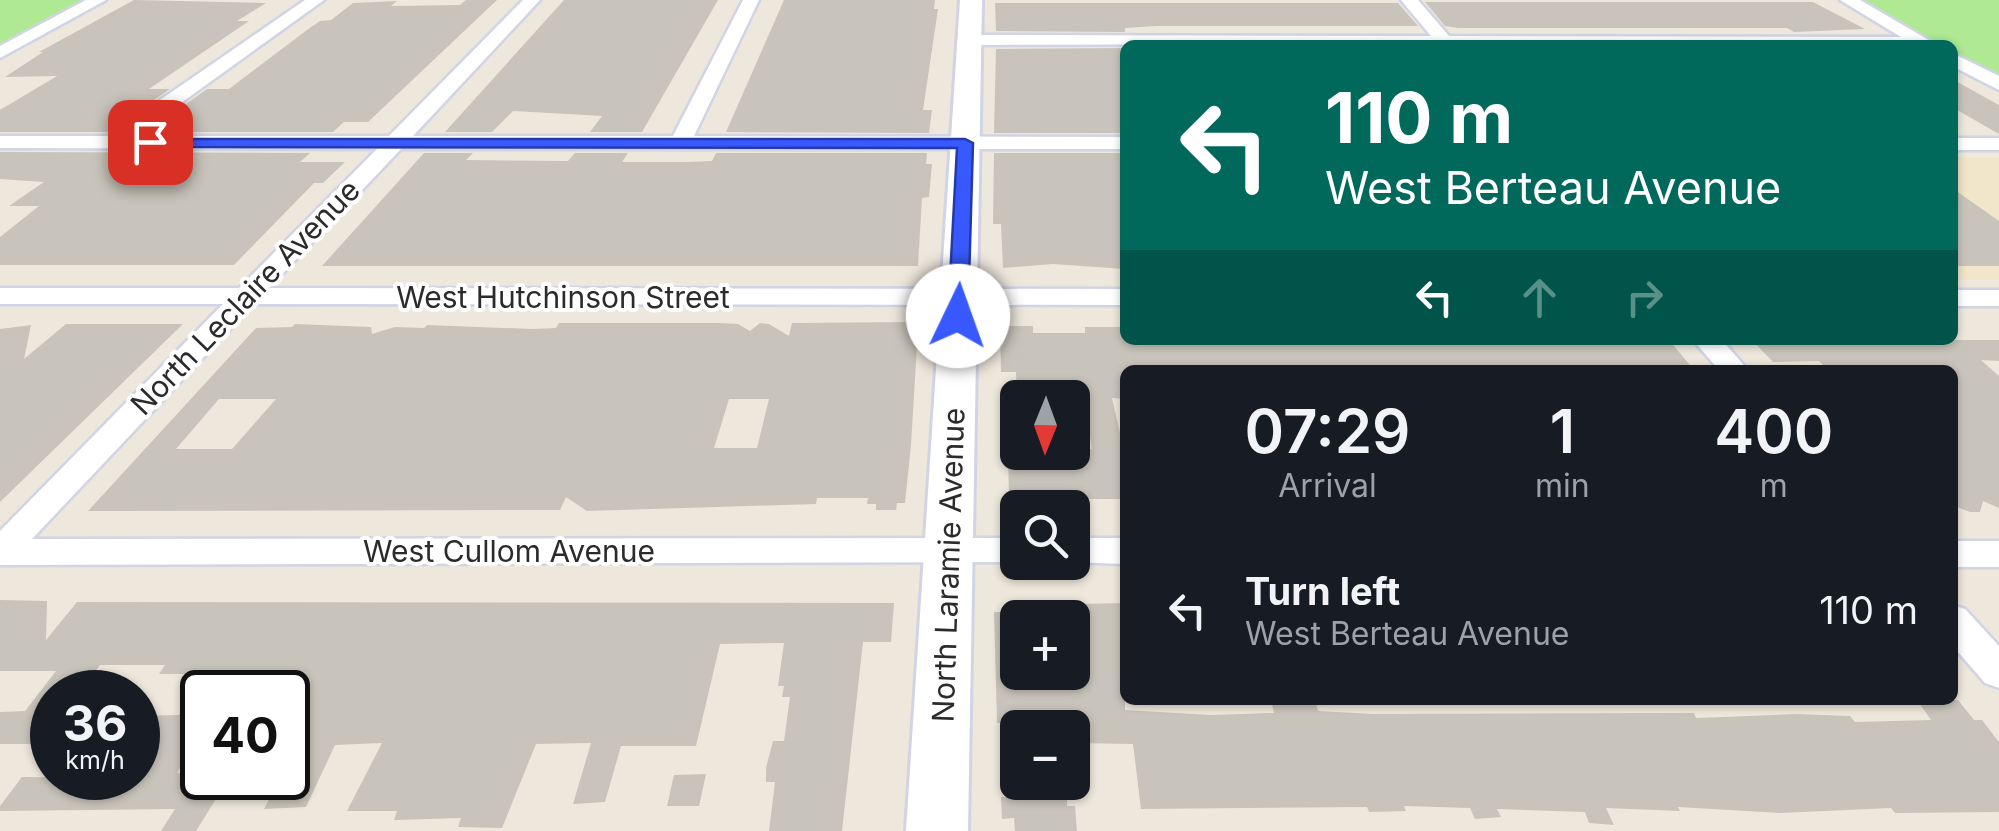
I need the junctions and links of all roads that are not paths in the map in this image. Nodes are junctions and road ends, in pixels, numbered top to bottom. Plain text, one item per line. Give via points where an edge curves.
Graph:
1 (98, 0) edge
2 (316, 0) edge
3 (532, 0) edge
4 (751, 0) edge
5 (971, 0) edge
6 (1409, 0) edge
7 (1848, 0) edge
8 (969, 40) junction
9 (1443, 40) edge
10 (1921, 40) edge
11 (1120, 41) edge
12 (0, 54) edge
13 (1958, 61) edge
14 (1999, 84) edge
15 (0, 142) edge
16 (113, 142) junction
17 (394, 143) junction
18 (680, 143) junction
19 (965, 143) junction
20 (1120, 143) edge
21 (1958, 144) edge
22 (1999, 144) edge
23 (0, 296) edge
24 (958, 296) junction
25 (1120, 296) edge
26 (246, 297) junction
27 (1958, 298) edge
28 (1999, 298) edge
29 (1712, 345) edge
30 (1730, 365) edge
31 (948, 550) junction
32 (1000, 551) edge
33 (1090, 551) edge
34 (1120, 551) edge
35 (0, 552) edge
36 (1958, 554) edge
37 (1999, 554) edge
38 (1958, 626) edge
39 (1999, 672) edge
40 (936, 831) edge

1 - 12 street
2 - 16 street
3 - 17 street, North Leclaire Avenue
4 - 18 street
5 - 8 street, North Laramie Avenue
6 - 9 street
7 - 10 street
8 - 11 street
8 - 19 street, North Laramie Avenue
13 - 14 street
15 - 16 street
16 - 17 street
17 - 18 street
17 - 26 street, North Leclaire Avenue
18 - 19 street
19 - 20 street
19 - 24 street, North Laramie Avenue
21 - 22 street
23 - 26 street, West Hutchinson Street
24 - 25 street, West Hutchinson Street
24 - 26 street, West Hutchinson Street
24 - 31 street, North Laramie Avenue
26 - 35 street, North Leclaire Avenue
27 - 28 street
29 - 30 street
31 - 32 street, West Cullom Avenue
31 - 35 street, West Cullom Avenue
31 - 40 street, North Laramie Avenue
33 - 34 street
36 - 37 street
38 - 39 street

